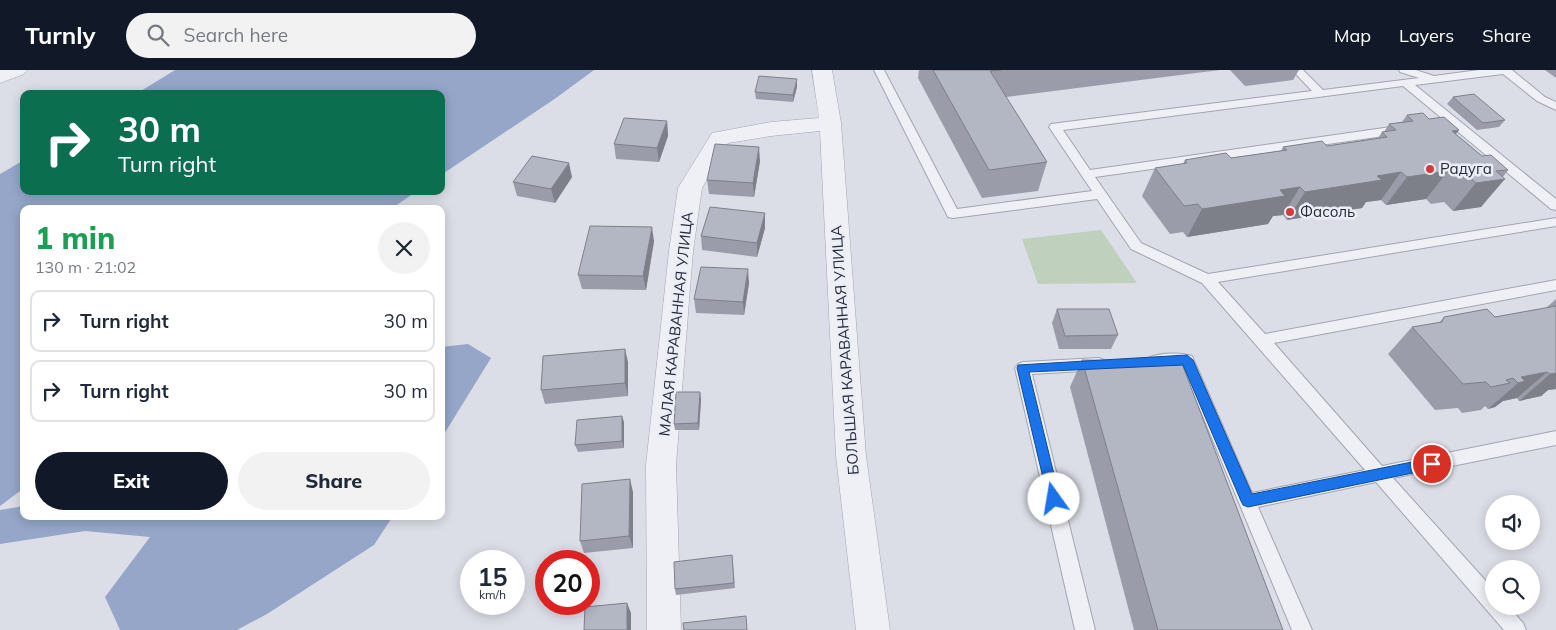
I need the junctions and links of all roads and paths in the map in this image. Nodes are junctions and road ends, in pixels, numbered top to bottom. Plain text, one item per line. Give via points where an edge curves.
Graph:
1 (17, 70) edge
2 (822, 70) edge
3 (879, 70) edge
4 (1297, 70) edge
5 (1404, 70) edge
6 (1505, 70) edge
7 (0, 77) edge
8 (1437, 79) junction
9 (1406, 83) junction
10 (1321, 94) junction
11 (1556, 107) edge
12 (1454, 122) junction
13 (830, 123) junction
14 (1087, 174) junction
15 (1100, 194) junction
16 (1556, 206) edge
17 (1556, 222) edge
18 (1207, 279) junction
19 (1556, 285) edge
20 (1262, 340) junction
21 (1139, 362) edge
22 (1119, 363) edge
23 (1556, 438) edge
24 (1379, 474) junction
25 (1248, 501) junction
26 (1485, 594) edge
27 (1503, 615) edge
28 (664, 630) edge
29 (873, 630) edge
30 (1085, 630) edge
31 (1302, 630) edge
32 (1516, 630) edge

1 - 7 street
2 - 13 street, БОЛЬШАЯ КАРАВАННАЯ УЛИЦА
3 - 15 lane via 953,214
4 - 10 lane
5 - 8 lane
6 - 8 lane
6 - 11 lane
8 - 9 lane
9 - 10 lane
9 - 12 lane
10 - 14 lane via 1054,127
12 - 14 lane
12 - 16 lane
13 - 28 street, МАЛАЯ КАРАВАННАЯ УЛИЦА via 720,138 690,188 661,465
13 - 29 street, БОЛЬШАЯ КАРАВАННАЯ УЛИЦА via 851,456
14 - 15 lane
15 - 18 lane via 1136,246
17 - 18 lane
18 - 20 lane
19 - 20 lane
20 - 24 lane
21 - 25 lane via 1187,360
22 - 30 lane via 1022,368
23 - 24 lane
24 - 25 lane
24 - 26 lane
25 - 31 lane
27 - 32 lane

